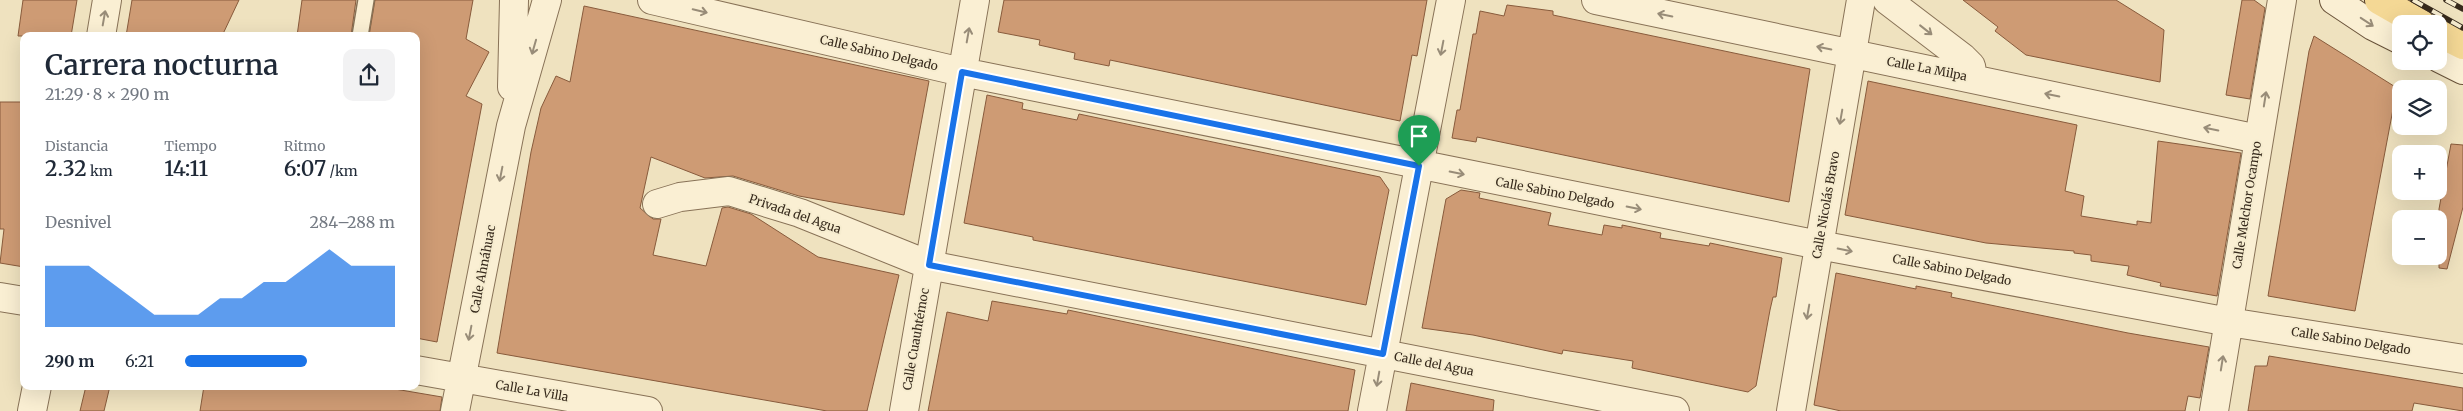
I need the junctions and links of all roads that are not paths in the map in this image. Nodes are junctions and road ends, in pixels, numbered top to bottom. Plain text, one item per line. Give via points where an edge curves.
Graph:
1 (107, 0) edge
2 (366, 0) edge
3 (514, 0) edge
4 (547, 0) edge
5 (652, 0) edge
6 (974, 0) edge
7 (1451, 0) edge
8 (1596, 0) edge
9 (1861, 0) edge
10 (1887, 0) edge
11 (2282, 0) edge
12 (2334, 0) edge
13 (2379, 0) edge
14 (2405, 15) edge
15 (102, 32) edge
16 (361, 32) edge
17 (2392, 36) edge
18 (2447, 37) edge
19 (2463, 45) edge
20 (1852, 54) junction
21 (2447, 62) edge
22 (2463, 70) edge
23 (962, 72) junction
24 (1973, 78) junction
25 (511, 126) junction
26 (2258, 139) junction
27 (1419, 166) junction
28 (657, 204) dead end
29 (1819, 245) junction
30 (929, 265) junction
31 (0, 297) edge
32 (20, 300) edge
33 (2229, 322) junction
34 (1383, 354) junction
35 (2463, 359) edge
36 (420, 371) edge
37 (461, 378) junction
38 (36, 390) edge
39 (32, 411) edge
40 (455, 411) edge
41 (648, 411) edge
42 (904, 411) edge
43 (1372, 411) edge
44 (1675, 411) edge
45 (1791, 411) edge
46 (2214, 411) edge

15 -> 1 street
2 - 16 lane
3 - 25 street, Calle Ahnáhuac
4 -> 25 street, Calle Ahnáhuac
5 -> 23 street, Calle Sabino Delgado
23 -> 6 street, Calle Cuauhtémoc
7 -> 27 street
20 -> 8 street, Calle La Milpa
9 - 20 street, Calle Nicolás Bravo
10 -> 24 street via 1963,58 1971,66
26 -> 11 street, Calle Melchor Ocampo
12 -> 17 street
13 - 14 main road
18 - 19 main road
20 - 24 street, Calle La Milpa
20 -> 29 street, Calle Nicolás Bravo
21 - 22 street
23 - 27 street, Calle Sabino Delgado
23 - 30 street, Calle Cuauhtémoc
26 -> 24 street, Calle La Milpa
25 -> 37 street, Calle Ahnáhuac
26 - 33 street, Calle Melchor Ocampo
27 -> 29 street, Calle Sabino Delgado
27 - 34 street
28 - 30 street, Privada del Agua via 680,197 729,191 800,213
29 -> 33 street, Calle Sabino Delgado
29 -> 45 street, Calle Nicolás Bravo
30 - 34 street, Calle del Agua
30 - 42 street, Calle Cuauhtémoc
31 - 32 street
33 - 35 street, Calle Sabino Delgado
46 -> 33 street, Calle Melchor Ocampo
34 -> 43 street
34 - 44 street, Calle del Agua
36 - 37 street, Calle La Villa
37 - 40 street, Calle Ahnáhuac
37 - 41 street, Calle La Villa
38 - 39 street

